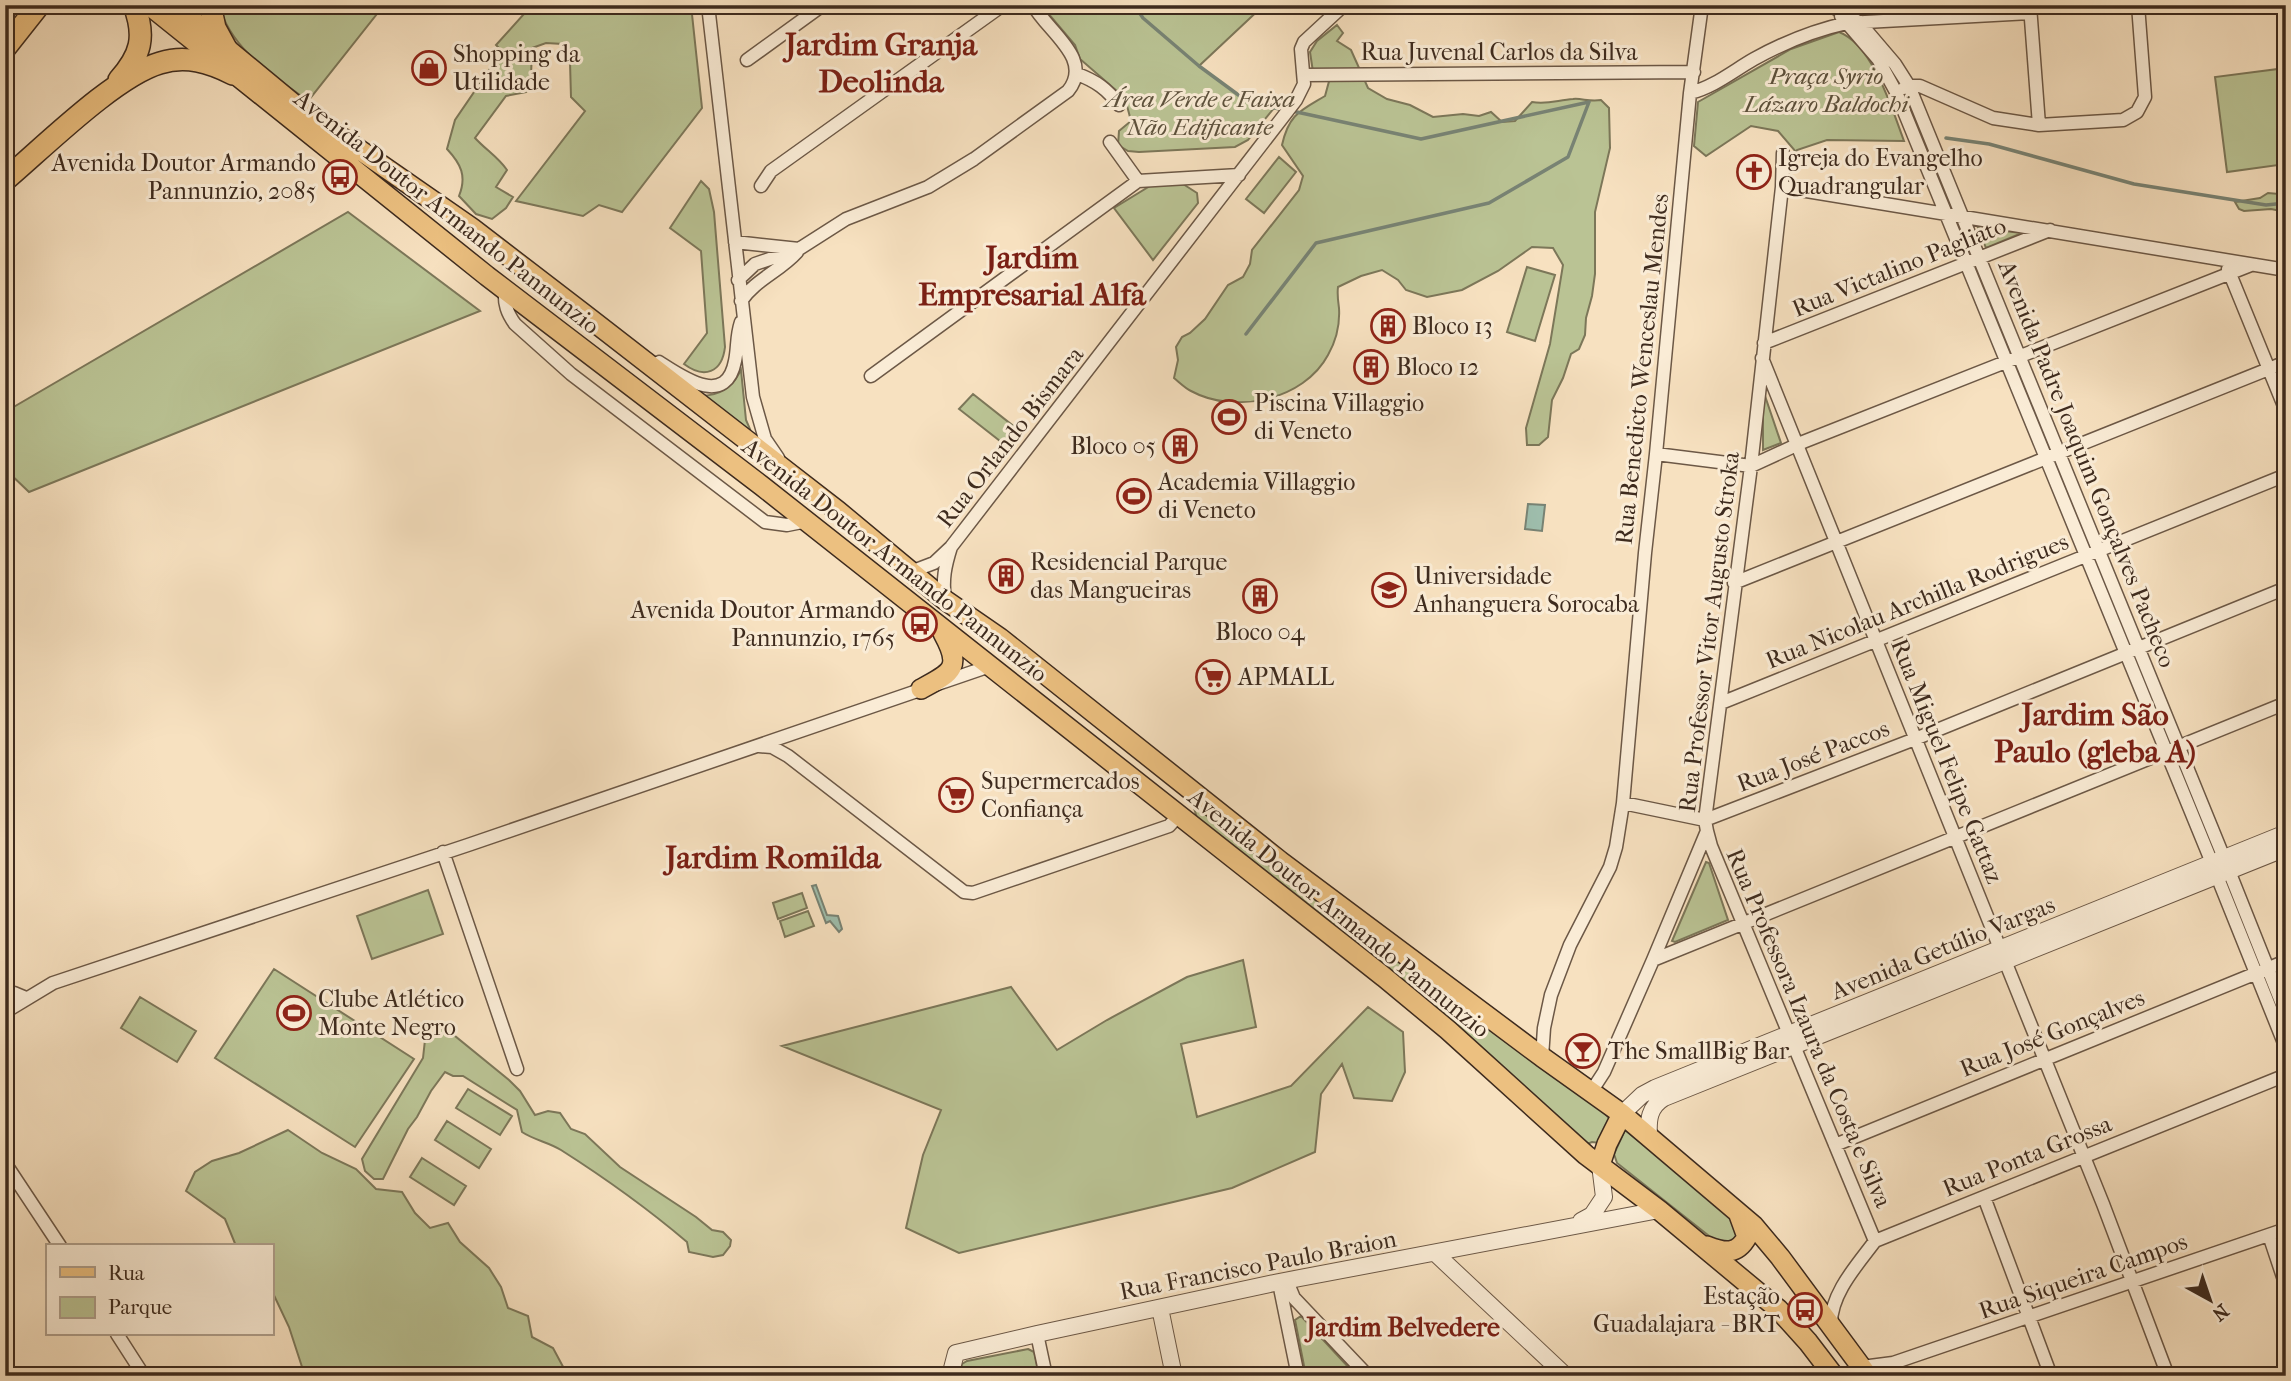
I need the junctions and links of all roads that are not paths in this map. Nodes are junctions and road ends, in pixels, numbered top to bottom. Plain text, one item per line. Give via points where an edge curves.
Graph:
1 (39, 5) edge
2 (134, 5) edge
3 (149, 5) edge
4 (174, 5) edge
5 (210, 5) edge
6 (709, 5) edge
7 (823, 5) edge
8 (1003, 5) edge
9 (1033, 5) edge
10 (1344, 5) edge
11 (1702, 5) edge
12 (2157, 5) edge
13 (1831, 6) edge
14 (2138, 6) edge
15 (2030, 9) edge
16 (1854, 23) junction
17 (5, 48) edge
18 (228, 52) junction
19 (747, 60) dead end
20 (1694, 72) junction
21 (233, 74) junction
22 (1077, 74) junction
23 (1304, 75) junction
24 (1909, 86) junction
25 (1896, 92) junction
26 (1690, 93) junction
27 (105, 95) junction
28 (1119, 105) dead end
29 (2039, 125) junction
30 (1110, 142) dead end
31 (1783, 153) dead end
32 (1239, 175) junction
33 (1207, 176) junction
34 (5, 180) edge
35 (1138, 181) junction
36 (761, 187) dead end
37 (1782, 187) junction
38 (1221, 199) junction
39 (1946, 214) junction
40 (1963, 216) junction
41 (2050, 230) junction
42 (484, 237) junction
43 (736, 247) junction
44 (799, 249) junction
45 (508, 256) junction
46 (463, 257) junction
47 (1980, 258) junction
48 (2223, 259) junction
49 (1966, 263) junction
50 (2251, 265) junction
51 (2286, 270) edge
52 (2230, 274) junction
53 (487, 276) junction
54 (738, 280) junction
55 (741, 301) junction
56 (584, 314) junction
57 (743, 318) junction
58 (1764, 343) junction
59 (2020, 355) junction
60 (1762, 358) junction
61 (2007, 361) junction
62 (2286, 362) edge
63 (2268, 369) junction
64 (871, 376) dead end
65 (2286, 411) edge
66 (1797, 445) junction
67 (2060, 453) junction
68 (1656, 454) junction
69 (2046, 458) junction
70 (1751, 466) junction
71 (2286, 475) edge
72 (793, 477) junction
73 (861, 530) junction
74 (1836, 543) junction
75 (951, 547) junction
76 (2100, 550) junction
77 (887, 551) junction
78 (845, 553) junction
79 (2087, 556) junction
80 (865, 569) junction
81 (913, 571) junction
82 (1734, 583) junction
83 (2286, 588) edge
84 (945, 600) junction
85 (941, 629) junction
86 (1875, 641) junction
87 (2139, 647) junction
88 (2126, 652) junction
89 (990, 666) junction
90 (1036, 667) junction
91 (921, 689) junction
92 (1721, 703) junction
93 (2286, 704) edge
94 (807, 729) junction
95 (1915, 739) junction
96 (757, 746) junction
97 (2173, 748) junction
98 (797, 762) junction
99 (1192, 790) junction
100 (1623, 803) junction
101 (1179, 815) junction
102 (1706, 825) junction
103 (2286, 833) edge
104 (1955, 838) junction
105 (2286, 848) edge
106 (443, 852) junction
107 (2220, 867) junction
108 (1743, 924) junction
109 (2002, 955) junction
110 (1653, 960) junction
111 (2286, 961) edge
112 (2262, 971) junction
113 (5, 992) edge
114 (26, 998) junction
115 (5, 1012) edge
116 (2286, 1014) edge
117 (1792, 1041) junction
118 (2286, 1048) edge
119 (1542, 1057) junction
120 (2044, 1059) junction
121 (517, 1069) dead end
122 (2286, 1075) edge
123 (1591, 1093) junction
124 (1622, 1114) junction
125 (1649, 1136) junction
126 (1835, 1145) junction
127 (2084, 1156) junction
128 (5, 1163) edge
129 (1600, 1165) junction
130 (1984, 1197) junction
131 (1659, 1210) junction
132 (1737, 1211) junction
133 (1570, 1226) junction
134 (2286, 1229) edge
135 (2269, 1236) junction
136 (1875, 1241) junction
137 (1480, 1243) junction
138 (59, 1244) edge
139 (1703, 1245) junction
140 (1435, 1253) junction
141 (1466, 1280) junction
142 (2132, 1281) junction
143 (1283, 1282) junction
144 (2286, 1286) edge
145 (1160, 1308) junction
146 (2029, 1316) junction
147 (1830, 1325) junction
148 (1037, 1334) junction
149 (118, 1336) edge
150 (1893, 1363) junction
151 (1865, 1371) edge
152 (144, 1376) edge
153 (950, 1376) edge
154 (1046, 1376) edge
155 (1174, 1376) edge
156 (1298, 1376) edge
157 (1367, 1376) edge
158 (1566, 1376) edge
159 (1834, 1376) edge
160 (1885, 1376) edge
161 (2051, 1376) edge
162 (2168, 1376) edge

1 - 17 highway
2 - 27 highway via 140,30 136,57
3 - 21 main road, Avenida Doutor Armando Pannunzio
4 - 18 main road, Avenida Doutor Armando Pannunzio
5 - 18 highway via 215,28
6 - 43 street
7 - 19 street
8 - 36 street via 771,171
9 - 22 street via 1073,54
10 - 23 street, Rua Orlando Bismara via 1304,42
11 - 20 street, Rua Benedicto Wenceslau Mendes
12 - 14 street
13 - 16 street, Avenida Padre Joaquim Gonçalves Pacheco
14 - 29 street via 2145,97 2137,112 2123,120
15 - 16 street
15 - 29 street
16 - 24 street, Avenida Padre Joaquim Gonçalves Pacheco via 1895,64
16 - 25 street, Avenida Padre Joaquim Gonçalves Pacheco
16 - 26 street via 1824,28 1792,41
18 - 42 main road, Avenida Doutor Armando Pannunzio
20 - 23 street, Rua Juvenal Carlos da Silva
20 - 26 street, Rua Benedicto Wenceslau Mendes
21 - 27 highway via 198,61 162,62
21 - 46 main road, Avenida Doutor Armando Pannunzio
22 - 28 street via 1108,90
22 - 44 street via 1068,91 974,159 928,187 846,219
23 - 32 street, Rua Orlando Bismara via 1296,100
24 - 25 street
24 - 29 street via 1920,86 1993,118
24 - 40 street, Avenida Padre Joaquim Gonçalves Pacheco
25 - 39 street, Avenida Padre Joaquim Gonçalves Pacheco
26 - 68 street, Rua Benedicto Wenceslau Mendes
27 - 34 highway
30 - 35 street
31 - 37 street, Rua Professor Vitor Augusto Stroka
32 - 33 street
32 - 38 street, Rua Orlando Bismara
33 - 35 street
33 - 38 street
35 - 64 street
37 - 39 street
37 - 58 street, Rua Professor Vitor Augusto Stroka
38 - 75 street, Rua Orlando Bismara
39 - 40 street
39 - 49 street, Avenida Padre Joaquim Gonçalves Pacheco
40 - 41 street
40 - 47 street, Avenida Padre Joaquim Gonçalves Pacheco
41 - 47 street, Rua Victalino Pagliato
41 - 48 street
42 - 45 main road, Avenida Doutor Armando Pannunzio
42 - 46 main road via 478,251
43 - 44 street
43 - 54 street
44 - 54 street via 755,264
44 - 55 street via 786,264 748,290
45 - 53 main road via 489,264
45 - 56 main road, Avenida Doutor Armando Pannunzio
46 - 53 main road, Avenida Doutor Armando Pannunzio
47 - 49 street, Rua Victalino Pagliato
47 - 59 street, Avenida Padre Joaquim Gonçalves Pacheco
48 - 50 street
48 - 52 street
49 - 58 street, Rua Victalino Pagliato
49 - 61 street, Avenida Padre Joaquim Gonçalves Pacheco
50 - 51 street
50 - 52 street
52 - 59 street
52 - 63 street
53 - 78 main road, Avenida Doutor Armando Pannunzio
54 - 55 street
55 - 57 street
56 - 57 street via 705,387 724,380 733,369
56 - 72 main road, Avenida Doutor Armando Pannunzio
57 - 72 street via 758,420 765,439
58 - 60 street, Rua Professor Vitor Augusto Stroka
59 - 61 street
59 - 67 street, Avenida Padre Joaquim Gonçalves Pacheco
60 - 66 street, Rua Miguel Felipe Gattaz
60 - 70 street, Rua Professor Vitor Augusto Stroka
61 - 66 street
61 - 69 street, Avenida Padre Joaquim Gonçalves Pacheco
62 - 63 street
63 - 65 street
63 - 67 street
66 - 70 street
66 - 74 street, Rua Miguel Felipe Gattaz
67 - 69 street
67 - 76 street, Avenida Padre Joaquim Gonçalves Pacheco
68 - 70 street
68 - 100 street, Rua Benedicto Wenceslau Mendes
69 - 74 street
69 - 79 street, Avenida Padre Joaquim Gonçalves Pacheco
70 - 82 street, Rua Professor Vitor Augusto Stroka
71 - 76 street, Rua Nicolau Archilla Rodrigues
72 - 73 main road, Avenida Doutor Armando Pannunzio
73 - 77 main road, Avenida Doutor Armando Pannunzio
73 - 78 main road via 855,547
74 - 82 street
74 - 86 street, Rua Miguel Felipe Gattaz
75 - 81 street, Rua Orlando Bismara via 934,563
75 - 84 street, Rua Orlando Bismara via 944,570
76 - 79 street, Rua Nicolau Archilla Rodrigues
76 - 87 street, Avenida Padre Joaquim Gonçalves Pacheco
77 - 80 main road via 867,557
77 - 81 main road, Avenida Doutor Armando Pannunzio
78 - 80 main road, Avenida Doutor Armando Pannunzio
79 - 86 street, Rua Nicolau Archilla Rodrigues
79 - 88 street, Avenida Padre Joaquim Gonçalves Pacheco
80 - 85 main road, Avenida Doutor Armando Pannunzio
81 - 84 main road, Avenida Doutor Armando Pannunzio
82 - 92 street, Rua Professor Vitor Augusto Stroka
83 - 87 street, Rua José Paccos
84 - 90 main road, Avenida Doutor Armando Pannunzio
85 - 89 main road, Avenida Doutor Armando Pannunzio
85 - 91 main road via 953,652 953,663 947,674
86 - 92 street, Rua Nicolau Archilla Rodrigues
86 - 95 street, Rua Miguel Felipe Gattaz
87 - 88 street, Rua José Paccos
87 - 97 street, Avenida Padre Joaquim Gonçalves Pacheco
88 - 95 street, Rua José Paccos
88 - 97 street, Avenida Padre Joaquim Gonçalves Pacheco
89 - 90 main road
89 - 91 street
89 - 101 main road, Avenida Doutor Armando Pannunzio
90 - 99 main road, Avenida Doutor Armando Pannunzio
91 - 94 street
92 - 102 street, Rua Professor Vitor Augusto Stroka
93 - 97 street
94 - 96 street
94 - 98 street via 792,743
95 - 102 street, Rua José Paccos
95 - 104 street, Rua Miguel Felipe Gattaz
96 - 98 street via 772,747
96 - 106 street
97 - 104 street
97 - 107 street, Avenida Padre Joaquim Gonçalves Pacheco
98 - 101 street via 964,892 973,893 1169,826
99 - 101 main road
99 - 119 main road, Avenida Doutor Armando Pannunzio
100 - 102 street
100 - 119 street, Rua Benedicto Wenceslau Mendes via 1609,867 1551,995
101 - 129 main road, Avenida Doutor Armando Pannunzio via 1448,1030
102 - 108 street, Rua Professora Izaura da Costa e Silva
102 - 110 street, Rua Professor Vitor Augusto Stroka
103 - 107 street, Avenida Getúlio Vargas
104 - 108 street
104 - 109 street, Rua Miguel Felipe Gattaz
105 - 107 street, Avenida Getúlio Vargas
106 - 114 street via 66,979
106 - 121 street
107 - 109 street, Avenida Getúlio Vargas
107 - 112 street, Avenida Padre Joaquim Gonçalves Pacheco
108 - 110 street
108 - 117 street, Rua Professora Izaura da Costa e Silva
109 - 117 street, Avenida Getúlio Vargas
109 - 120 street, Rua Miguel Felipe Gattaz
110 - 123 street, Rua Professor Vitor Augusto Stroka
111 - 112 street, Rua José Gonçalves
112 - 116 street, Avenida Padre Joaquim Gonçalves Pacheco
112 - 118 street, Avenida Padre Joaquim Gonçalves Pacheco
112 - 120 street, Rua José Gonçalves
113 - 114 street
114 - 115 street
117 - 124 street, Avenida Getúlio Vargas via 1655,1088
117 - 125 street, Avenida Getúlio Vargas via 1659,1100 1650,1113
117 - 126 street, Rua Professora Izaura da Costa e Silva
119 - 123 main road, Avenida Doutor Armando Pannunzio
120 - 126 street, Rua José Gonçalves
120 - 127 street, Rua Miguel Felipe Gattaz
122 - 127 street, Rua Ponta Grossa
123 - 124 main road, Avenida Doutor Armando Pannunzio
124 - 125 main road, Avenida Doutor Armando Pannunzio
124 - 129 main road
125 - 132 main road, Avenida Doutor Armando Pannunzio
126 - 136 street, Rua Professora Izaura da Costa e Silva
127 - 130 street, Rua Ponta Grossa
127 - 142 street, Rua Miguel Felipe Gattaz
128 - 138 street
129 - 131 main road, Avenida Doutor Armando Pannunzio
129 - 133 street, Rua Francisco Paulo Braion via 1605,1189 1602,1202 1592,1215
130 - 136 street, Rua Ponta Grossa
130 - 146 street
131 - 133 street, Rua Francisco Paulo Braion
131 - 139 main road, Avenida Doutor Armando Pannunzio
132 - 139 main road via 1747,1237 1742,1246 1722,1252
132 - 147 main road, Avenida Doutor Armando Pannunzio via 1780,1257
133 - 137 street, Rua Francisco Paulo Braion
134 - 135 street, Rua Siqueira Campos
135 - 142 street, Rua Siqueira Campos
135 - 144 street
136 - 147 street via 1834,1304
137 - 140 street, Rua Francisco Paulo Braion
137 - 141 street via 1466,1252
139 - 159 main road, Avenida Doutor Armando Pannunzio via 1778,1309
140 - 141 street
140 - 143 street, Rua Francisco Paulo Braion
141 - 158 street
142 - 146 street, Rua Siqueira Campos
142 - 162 street, Rua Miguel Felipe Gattaz
143 - 145 street, Rua Francisco Paulo Braion
143 - 156 street
143 - 157 street
145 - 148 street, Rua Francisco Paulo Braion
145 - 155 street
146 - 150 street, Rua Siqueira Campos
146 - 161 street
147 - 151 main road, Avenida Doutor Armando Pannunzio
148 - 153 street, Rua Francisco Paulo Braion via 956,1353
148 - 154 street
149 - 152 street
150 - 151 street, Rua Siqueira Campos
150 - 160 street

